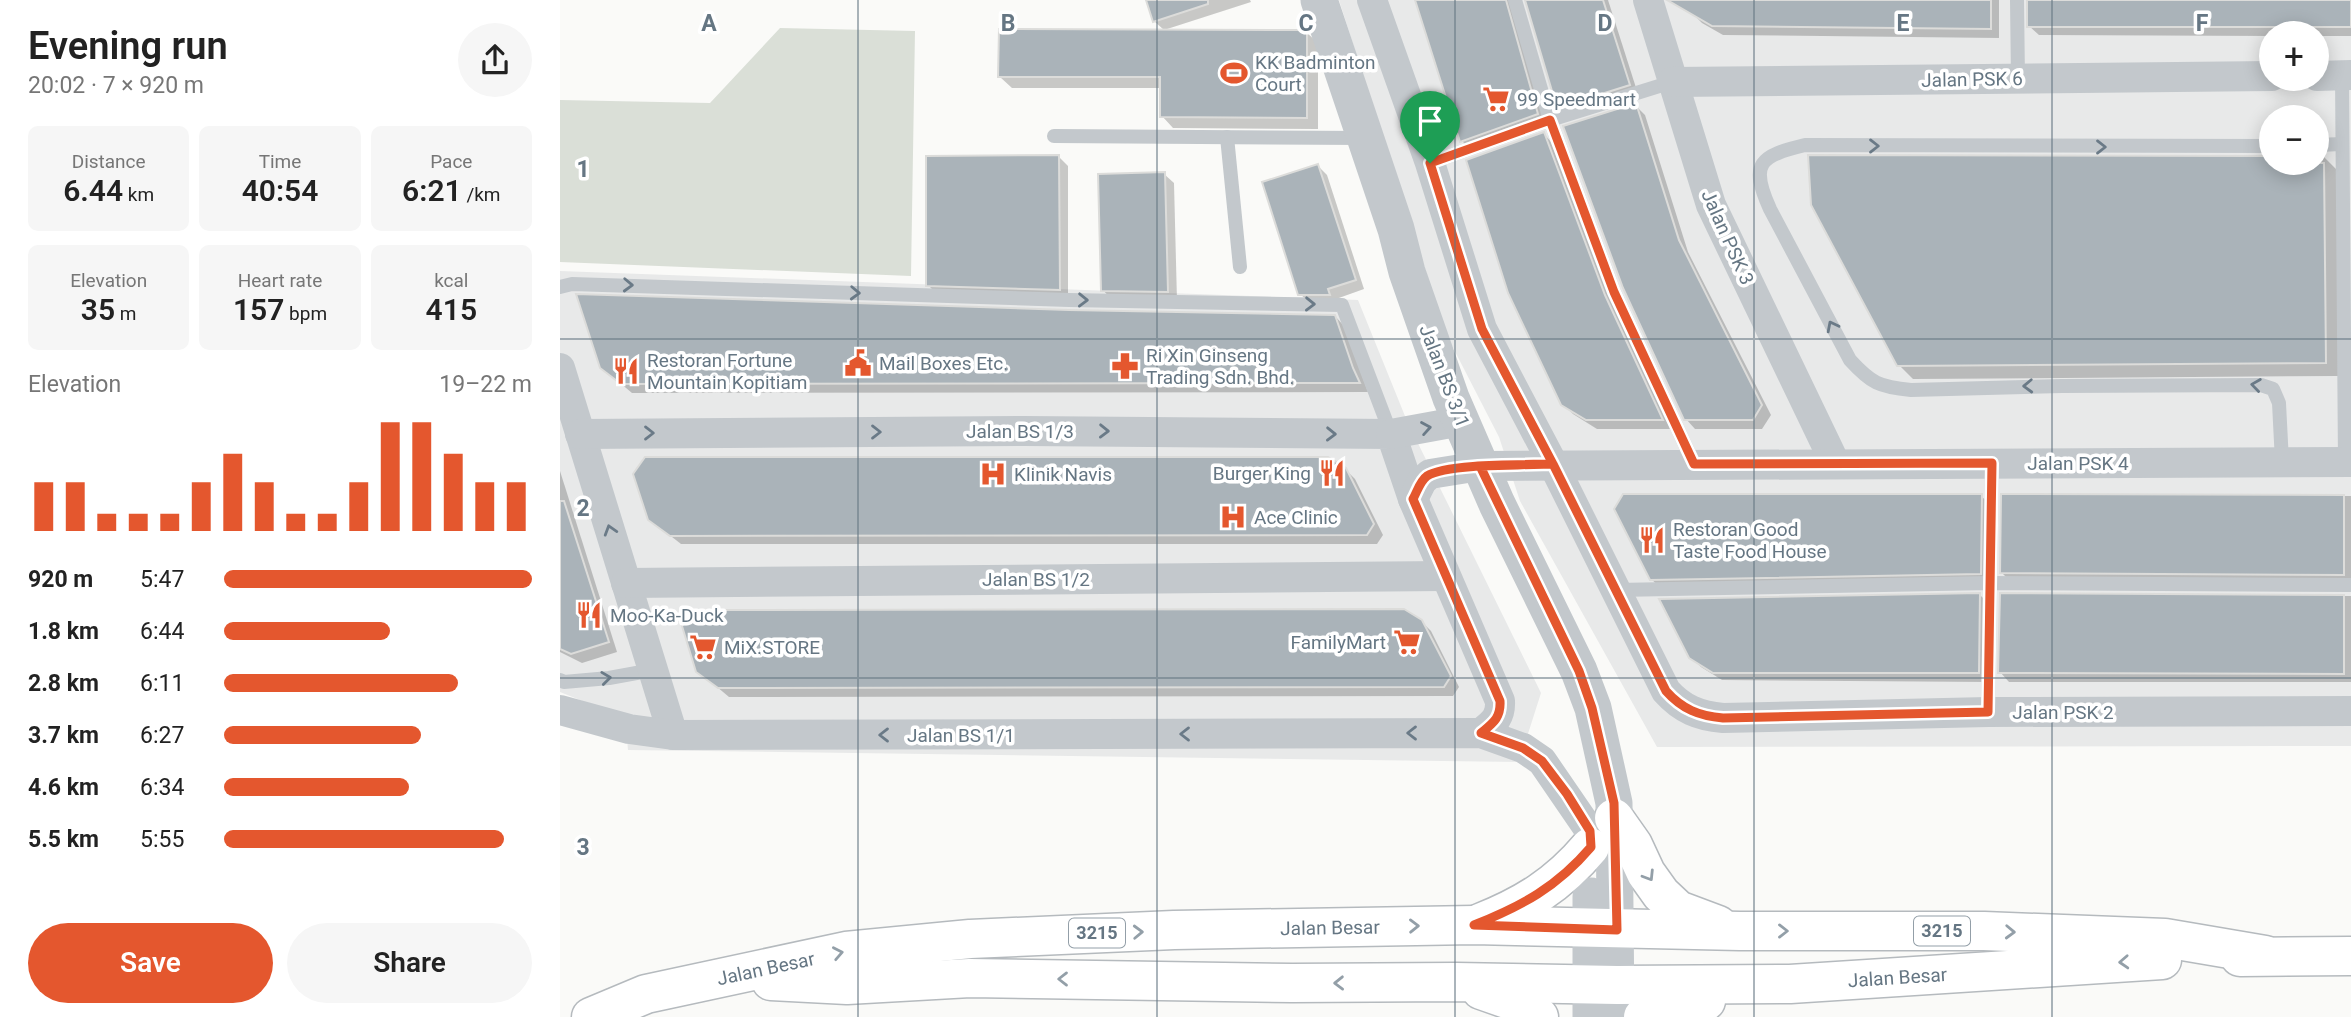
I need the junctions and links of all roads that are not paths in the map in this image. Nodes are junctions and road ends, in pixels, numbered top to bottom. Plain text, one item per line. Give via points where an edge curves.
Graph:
1 (1319, 0) edge
2 (1372, 0) edge
3 (1515, 0) edge
4 (1648, 0) edge
5 (2017, 0) edge
6 (2259, 76) edge
7 (2337, 76) edge
8 (2018, 79) junction
9 (1672, 82) junction
10 (1550, 120) junction
11 (1054, 136) dead end
12 (1227, 137) junction
13 (1365, 138) junction
14 (2342, 144) junction
15 (2329, 145) edge
16 (2259, 146) edge
17 (1430, 163) junction
18 (1240, 267) dead end
19 (560, 287) edge
20 (560, 368) edge
21 (1462, 421) junction
22 (580, 434) junction
23 (1391, 434) junction
24 (2282, 462) junction
25 (2348, 462) edge
26 (1835, 463) junction
27 (1992, 463) junction
28 (1553, 464) junction
29 (1694, 464) junction
30 (1480, 466) junction
31 (1413, 499) junction
32 (1446, 576) junction
33 (626, 583) junction
34 (1990, 583) junction
35 (2351, 585) edge
36 (1616, 590) junction
37 (653, 670) junction
38 (560, 680) edge
39 (560, 710) edge
40 (2351, 711) edge
41 (1988, 712) junction
42 (1481, 733) junction
43 (673, 736) junction
44 (1598, 832) junction
45 (1474, 925) junction
46 (1604, 929) junction
47 (1740, 932) junction
48 (2265, 955) junction
49 (2351, 956) edge
50 (723, 978) junction
51 (1456, 982) junction
52 (1790, 984) junction
53 (1604, 1001) edge
54 (591, 1017) edge
55 (1539, 1017) edge
56 (1643, 1017) edge

1 - 13 street, Jalan BS 3/1
2 - 17 street
3 - 10 lane
4 - 9 street, Jalan PSK 3
5 - 8 lane
6 - 8 street, Jalan PSK 6
7 - 14 lane
8 - 9 street, Jalan PSK 6
9 - 10 lane
9 - 26 street, Jalan PSK 3 via 1711,205
10 - 17 lane
10 - 29 lane via 1614,292
11 - 12 lane
12 - 13 lane
12 - 18 lane
13 - 21 street, Jalan BS 3/1
14 - 15 lane
14 - 25 lane
24 -> 16 lane via 2279,403 2273,389 2261,385 1911,390 1886,388 1867,379 1850,360 1760,188 1759,171 1766,157 1805,145
17 - 28 street via 1482,329
19 -> 23 lane via 1342,305
20 - 22 street
23 -> 21 street, Jalan BS 1/3
21 - 30 street, Jalan BS 3/1
22 -> 23 street, Jalan BS 1/3
33 -> 22 street
23 - 31 street
24 - 25 street, Jalan PSK 4
24 - 27 street, Jalan PSK 4
26 - 27 street, Jalan PSK 4
26 - 29 street, Jalan PSK 4
27 - 34 lane
28 - 29 street, Jalan PSK 4
28 - 30 street, Jalan PSK 4
28 - 36 street
30 - 31 street, Jalan PSK 4 via 1430,474
30 - 44 street, Jalan BS 3/1 via 1579,671 1592,708 1614,803
31 - 32 street
32 - 33 street, Jalan BS 1/2
32 - 42 street via 1500,701 1497,721
33 - 37 street
34 - 35 lane
34 - 36 lane
34 - 41 lane
36 - 41 street, Jalan PSK 2 via 1666,691 1692,712 1723,718
38 -> 37 lane
37 - 43 street
39 - 43 street, Jalan BS 1/1
40 - 41 street, Jalan PSK 2
42 -> 43 street, Jalan BS 1/1
42 - 44 street, Jalan BS 1/1 via 1523,748 1542,761
44 - 45 main road via 1555,883 1508,912
44 - 46 street, Jalan BS 3/1
44 -> 47 main road via 1633,845 1646,873 1678,910
45 - 46 main road, Jalan Besar / 3215
50 -> 45 main road, Jalan Besar / 3215 via 846,951 970,939
46 - 47 main road, Jalan Besar / 3215
46 - 53 street, Jalan BS 3/1
47 -> 48 main road, Jalan Besar / 3215 via 1984,931 2165,938
48 - 49 main road, Jalan Besar / 3215
48 -> 52 main road, Jalan Besar / 3215
51 -> 50 main road, Jalan Besar / 3215 via 970,978 847,985
50 - 54 main road, 3215 via 646,994
51 - 53 main road, Jalan Besar / 3215
51 - 55 main road via 1521,1004
52 - 53 main road, Jalan Besar / 3215
52 - 56 main road

